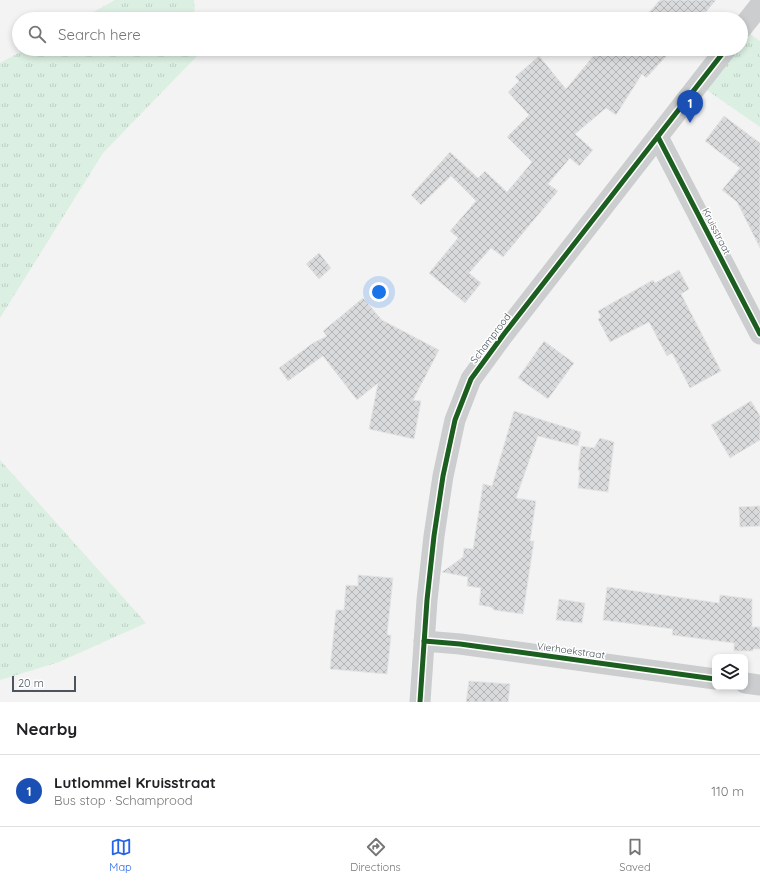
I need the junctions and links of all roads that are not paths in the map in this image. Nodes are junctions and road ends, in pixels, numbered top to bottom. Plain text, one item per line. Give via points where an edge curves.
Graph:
1 (760, 5) edge
2 (748, 20) edge
3 (721, 56) edge
4 (658, 137) junction
5 (760, 334) edge
6 (424, 641) junction
7 (712, 679) edge
8 (748, 683) edge
9 (760, 685) edge
10 (420, 702) edge

1 - 2 street
3 - 4 street, Schamprood
4 - 5 street, Kruisstraat
4 - 6 street, Schamprood via 471,379 456,420 443,476 434,536
6 - 7 street, Vierhoekstraat
6 - 10 street, Schamprood
8 - 9 street

